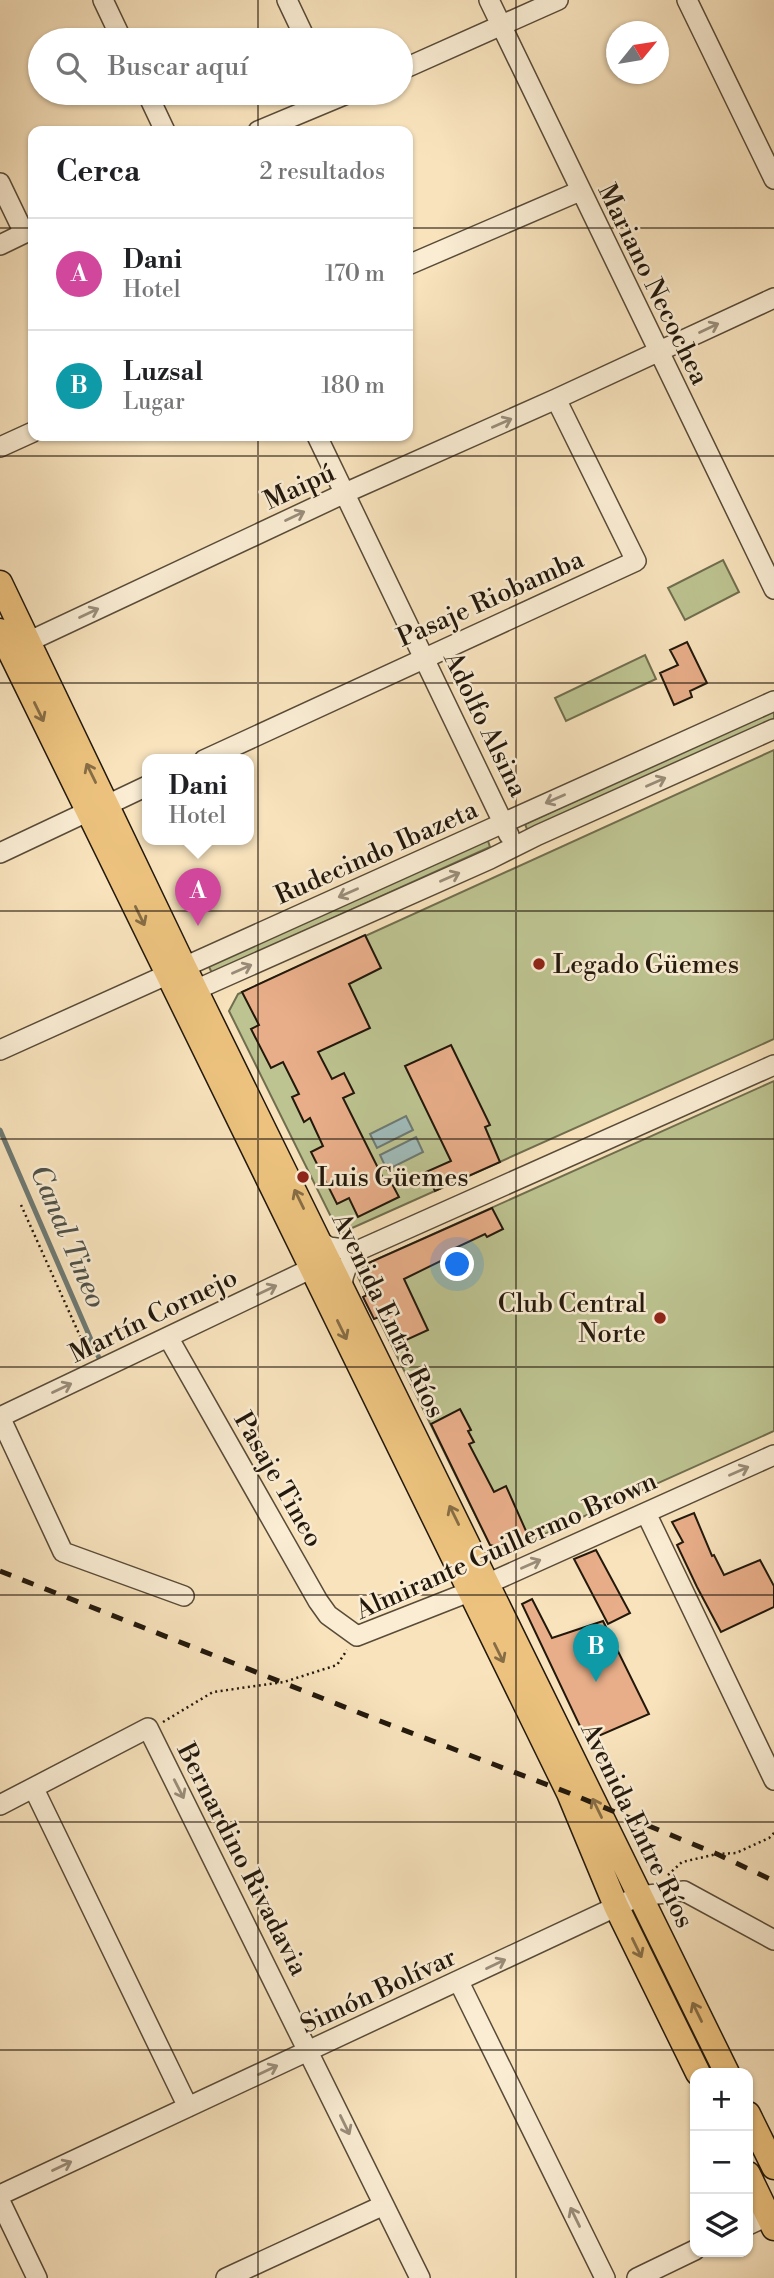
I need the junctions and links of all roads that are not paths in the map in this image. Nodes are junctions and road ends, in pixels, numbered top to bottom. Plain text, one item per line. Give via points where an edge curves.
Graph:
1 (103, 0) edge
2 (287, 0) edge
3 (489, 0) edge
4 (558, 0) edge
5 (687, 0) edge
6 (501, 26) junction
7 (116, 28) edge
8 (300, 28) edge
9 (413, 65) edge
10 (153, 105) edge
11 (316, 105) edge
12 (163, 126) edge
13 (269, 126) edge
14 (774, 179) edge
15 (0, 183) edge
16 (580, 191) junction
17 (28, 229) edge
18 (28, 231) edge
19 (0, 245) edge
20 (413, 263) edge
21 (774, 298) edge
22 (658, 352) junction
23 (556, 399) junction
24 (28, 434) edge
25 (319, 441) edge
26 (0, 447) edge
27 (345, 493) junction
28 (0, 583) edge
29 (774, 589) edge
30 (9, 644) edge
31 (424, 657) junction
32 (774, 701) edge
33 (774, 729) edge
34 (217, 754) edge
35 (142, 788) edge
36 (98, 808) junction
37 (504, 823) junction
38 (515, 847) junction
39 (0, 853) edge
40 (176, 971) junction
41 (188, 994) junction
42 (2, 1044) edge
43 (774, 1065) edge
44 (357, 1251) junction
45 (320, 1256) junction
46 (342, 1286) junction
47 (168, 1337) junction
48 (0, 1417) edge
49 (774, 1455) edge
50 (646, 1513) junction
51 (479, 1588) junction
52 (184, 1596) dead end
53 (357, 1636) joint
54 (567, 1768) junction
55 (774, 1780) edge
56 (34, 1789) junction
57 (0, 1805) edge
58 (639, 1896) junction
59 (616, 1906) junction
60 (774, 1940) edge
61 (459, 1982) junction
62 (309, 2051) junction
63 (696, 2068) edge
64 (725, 2068) edge
65 (188, 2107) junction
66 (753, 2124) edge
67 (774, 2167) edge
68 (753, 2187) edge
69 (0, 2195) edge
70 (0, 2201) edge
71 (384, 2205) junction
72 (766, 2220) edge
73 (690, 2252) edge
74 (37, 2278) edge
75 (226, 2278) edge
76 (420, 2278) edge
77 (605, 2278) edge
78 (637, 2278) edge

1 - 7 street
2 - 8 street
3 - 6 street, Mariano Necochea
4 - 6 street
5 - 14 street
6 - 9 street
6 - 16 street, Mariano Necochea
10 - 12 street
11 - 13 street
15 - 17 street
16 - 20 street
16 - 22 street, Mariano Necochea
18 - 19 street
22 -> 21 street, Maipú
22 - 23 street, Maipú
22 - 29 street, Mariano Necochea
27 -> 23 street, Maipú
23 - 31 street, Pasaje Riobamba via 636,561
24 - 26 street
25 - 27 street, Adolfo Alsina
30 -> 27 street, Maipú
27 - 31 street, Adolfo Alsina
28 - 30 main road, Avenida Entre Ríos
30 - 36 main road, Avenida Entre Ríos
31 - 34 street, Pasaje Riobamba
31 - 37 street, Adolfo Alsina
32 -> 37 street, Rudecindo Ibazeta
38 -> 33 street, Rudecindo Ibazeta
35 - 36 street
36 - 39 street
36 - 40 main road, Avenida Entre Ríos
37 - 38 street, Adolfo Alsina
37 -> 40 street, Rudecindo Ibazeta
41 -> 38 street, Rudecindo Ibazeta
40 - 41 main road, Avenida Entre Ríos
40 - 42 street, Rudecindo Ibazeta
41 - 45 main road, Avenida Entre Ríos
43 - 44 street
44 - 45 street via 329,1247
44 - 46 street via 342,1276
45 - 46 main road, Avenida Entre Ríos
47 -> 45 street, Martín Cornejo
45 -> 51 main road, Avenida Entre Ríos
51 -> 46 main road, Avenida Entre Ríos
48 -> 47 street, Martín Cornejo
47 - 53 street, Pasaje Tineo via 318,1601 328,1615
48 - 52 street via 63,1552
50 -> 49 street, Almirante Guillermo Brown
51 -> 50 street, Almirante Guillermo Brown
50 - 55 street
51 - 53 street, Almirante Guillermo Brown
51 - 54 main road, Avenida Entre Ríos
58 -> 54 main road, Avenida Entre Ríos
54 - 59 main road, Avenida Entre Ríos
56 - 57 street
56 -> 62 street, Bernardino Rivadavia via 148,1728
56 - 65 street
58 - 59 street, Simón Bolívar
58 - 60 street, Simón Bolívar via 684,1891
64 -> 58 main road, Avenida Entre Ríos
61 -> 59 street, Simón Bolívar
59 -> 63 main road, Avenida Entre Ríos
61 - 62 street, Simón Bolívar
77 -> 61 street
65 -> 62 street, Simón Bolívar
62 -> 71 street, Bernardino Rivadavia
69 -> 65 street, Simón Bolívar
66 - 67 main road
68 - 72 main road
70 - 74 street
71 - 75 street
71 - 76 street, Bernardino Rivadavia
73 - 78 street

